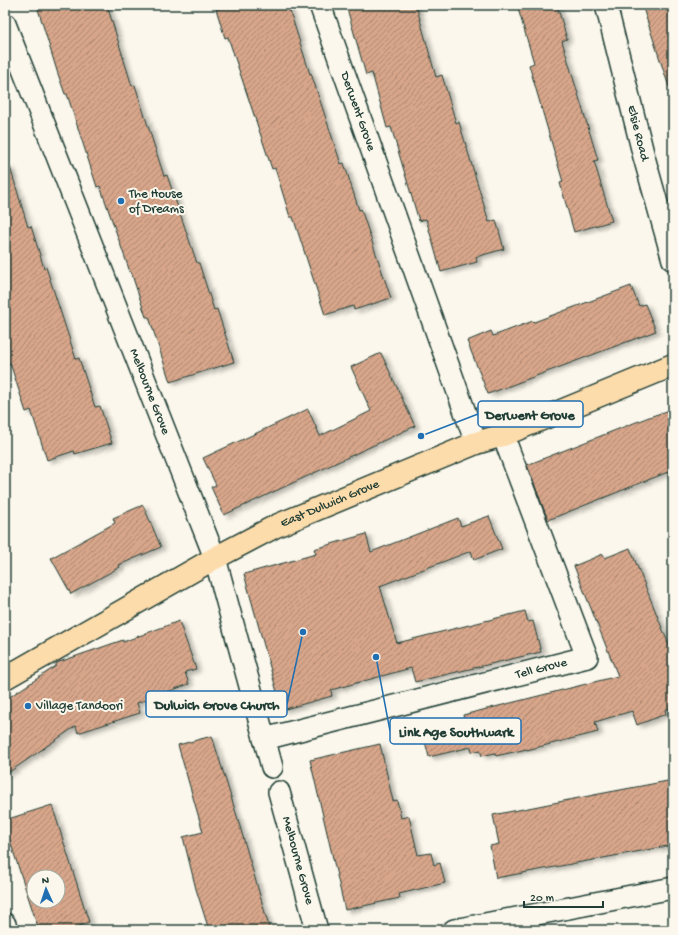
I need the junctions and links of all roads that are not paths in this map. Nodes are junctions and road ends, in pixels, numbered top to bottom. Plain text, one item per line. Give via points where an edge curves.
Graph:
1 (320, 5) edge
2 (606, 5) edge
3 (5, 24) edge
4 (673, 260) edge
5 (673, 365) edge
6 (503, 434) junction
7 (476, 443) junction
8 (215, 558) junction
9 (5, 678) edge
10 (264, 739) junction
11 (272, 767) dead end
12 (278, 792) dead end
13 (673, 888) edge
14 (5, 924) edge
15 (6, 930) edge
16 (317, 930) edge
17 (454, 930) edge

1 - 7 street, Derwent Grove
2 - 4 street, Elsie Road
3 - 8 street, Melbourne Grove
5 - 6 main road, East Dulwich Grove
6 - 7 main road, East Dulwich Grove
6 - 10 street, Tell Grove via 587,657
7 - 8 main road, East Dulwich Grove via 276,526
8 - 9 main road, East Dulwich Grove
8 - 10 street, Melbourne Grove
10 - 11 street, Melbourne Grove
12 - 16 street, Melbourne Grove
13 - 17 street
14 - 15 street

